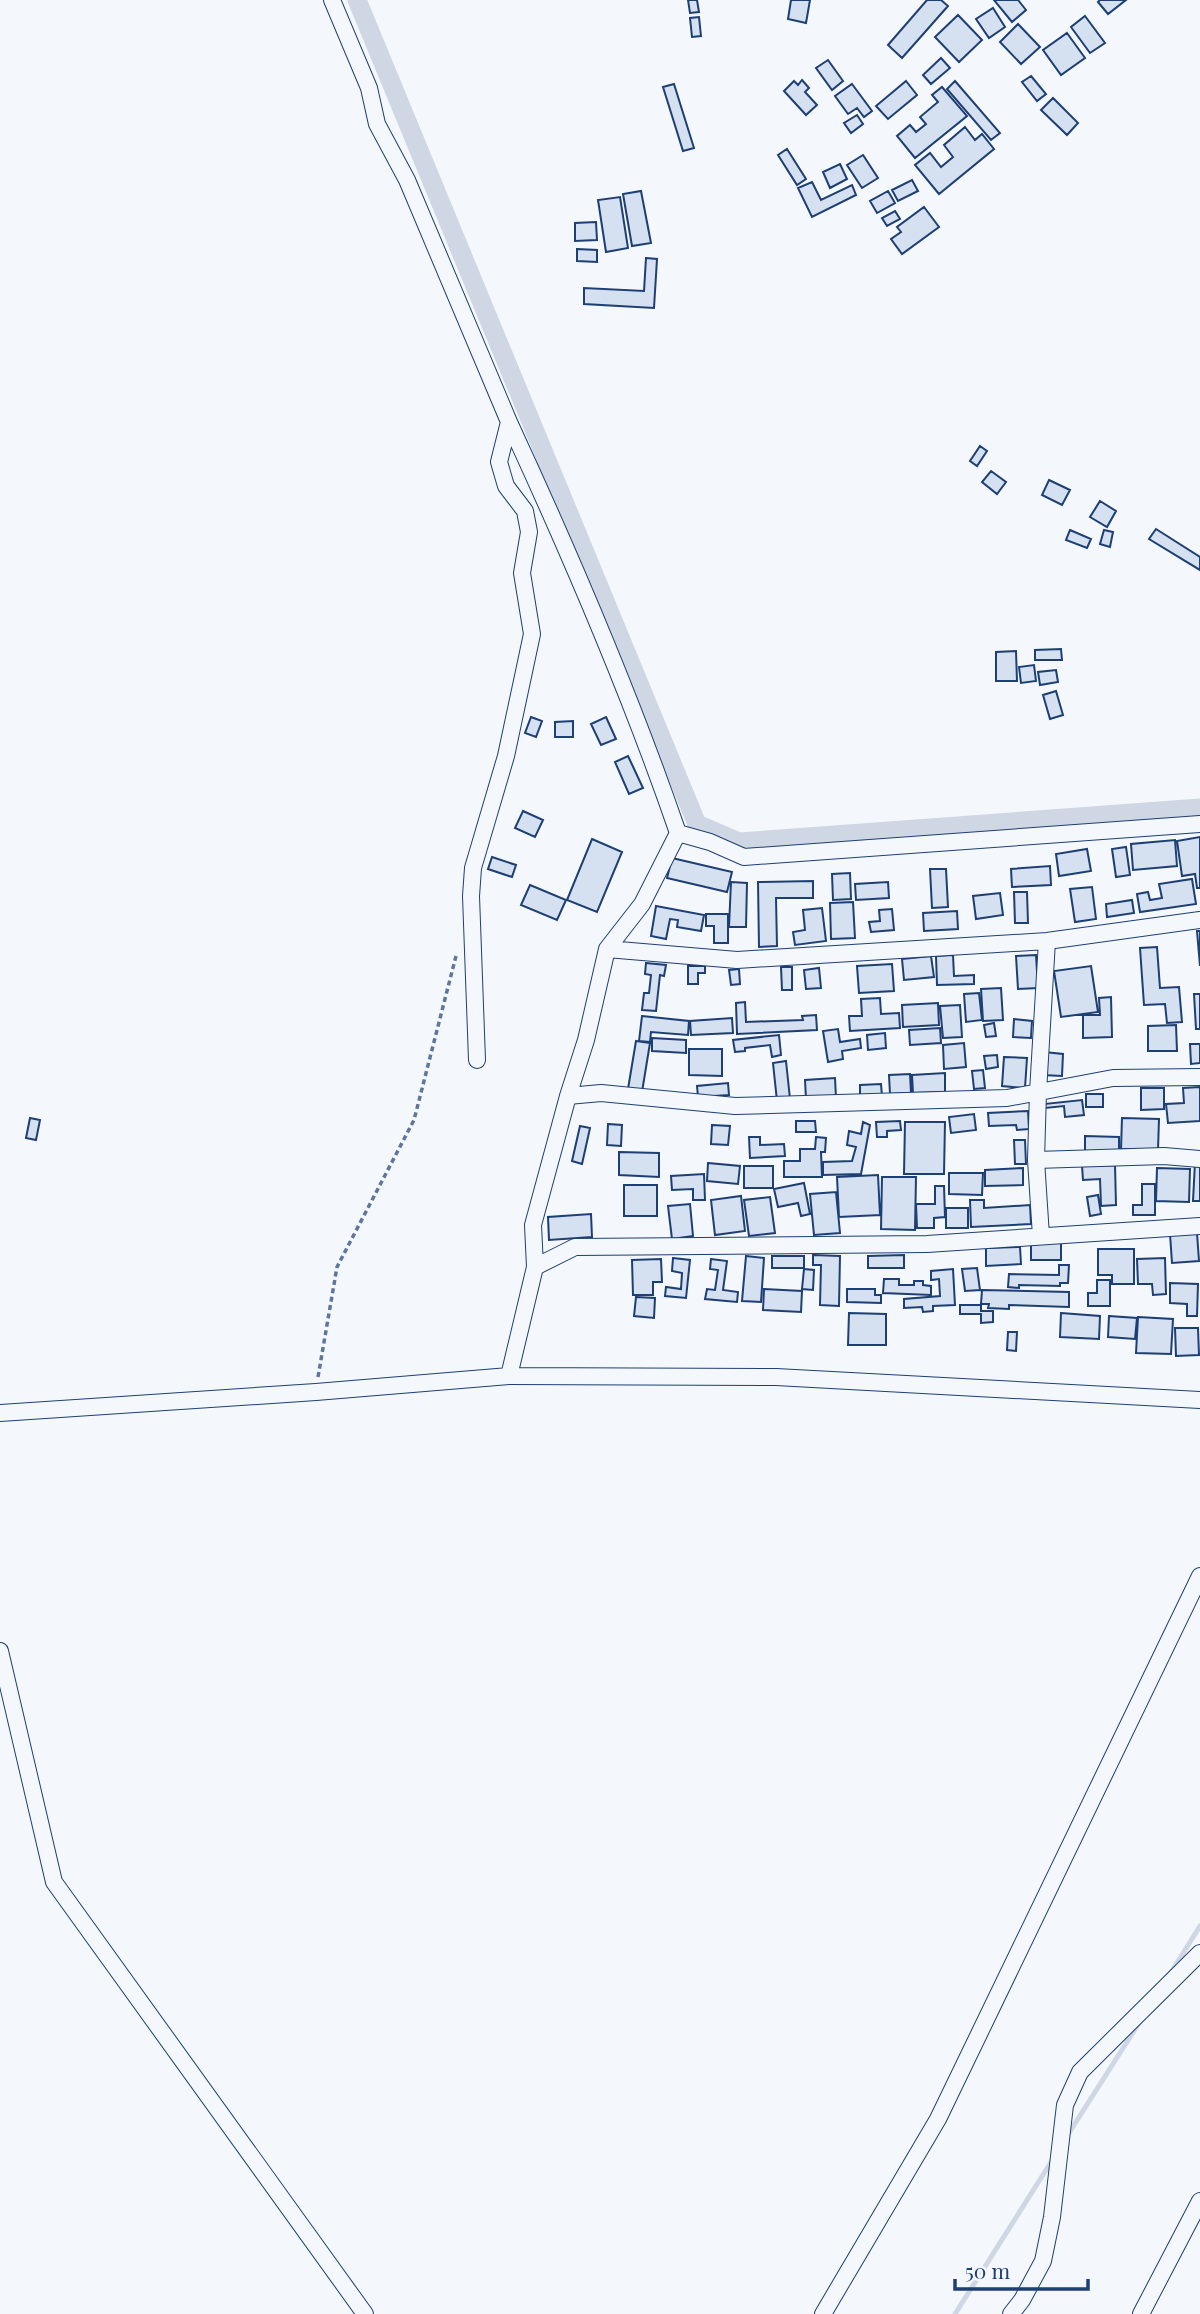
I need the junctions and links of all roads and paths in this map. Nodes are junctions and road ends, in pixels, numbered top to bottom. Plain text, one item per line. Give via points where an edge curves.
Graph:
1 (332, 0) edge
2 (509, 422) junction
3 (1200, 824) edge
4 (678, 833) junction
5 (1200, 920) edge
6 (1047, 941) junction
7 (458, 949) dead end
8 (607, 949) junction
9 (477, 1060) dead end
10 (1200, 1077) edge
11 (1038, 1092) junction
12 (568, 1096) junction
13 (1200, 1159) edge
14 (1036, 1160) junction
15 (1200, 1226) edge
16 (1041, 1236) junction
17 (535, 1267) junction
18 (509, 1376) junction
19 (316, 1392) junction
20 (1200, 1400) edge
21 (0, 1413) edge
22 (1200, 1576) edge
23 (0, 1650) edge
24 (1200, 1940) edge
25 (1200, 1952) edge
26 (1185, 1967) junction
27 (1200, 2201) edge
28 (365, 2314) edge
29 (823, 2314) edge
30 (1011, 2314) edge
31 (1141, 2314) edge

1 - 2 street via 369,88 377,124 407,180
2 - 4 street via 644,733
2 - 9 street via 499,462 506,486 525,511 529,532 522,573 532,634 506,756 472,868
3 - 4 street via 744,856
4 - 8 street via 642,904
5 - 6 street
6 - 8 street via 737,960
6 - 11 street
7 - 19 path via 414,1119 337,1267
8 - 12 street
10 - 11 street via 1113,1078
11 - 12 street via 1007,1098 735,1106 601,1093
11 - 14 street
12 - 17 street via 533,1225
13 - 14 street
14 - 16 street
15 - 16 street
16 - 17 street via 927,1244 575,1247
17 - 18 street
18 - 19 street
18 - 20 street via 776,1377
19 - 21 street
22 - 29 street via 938,2119
23 - 28 street via 54,1882
24 - 26 street
25 - 26 street
26 - 30 street via 1080,2072 1065,2105 1043,2261
27 - 31 street

